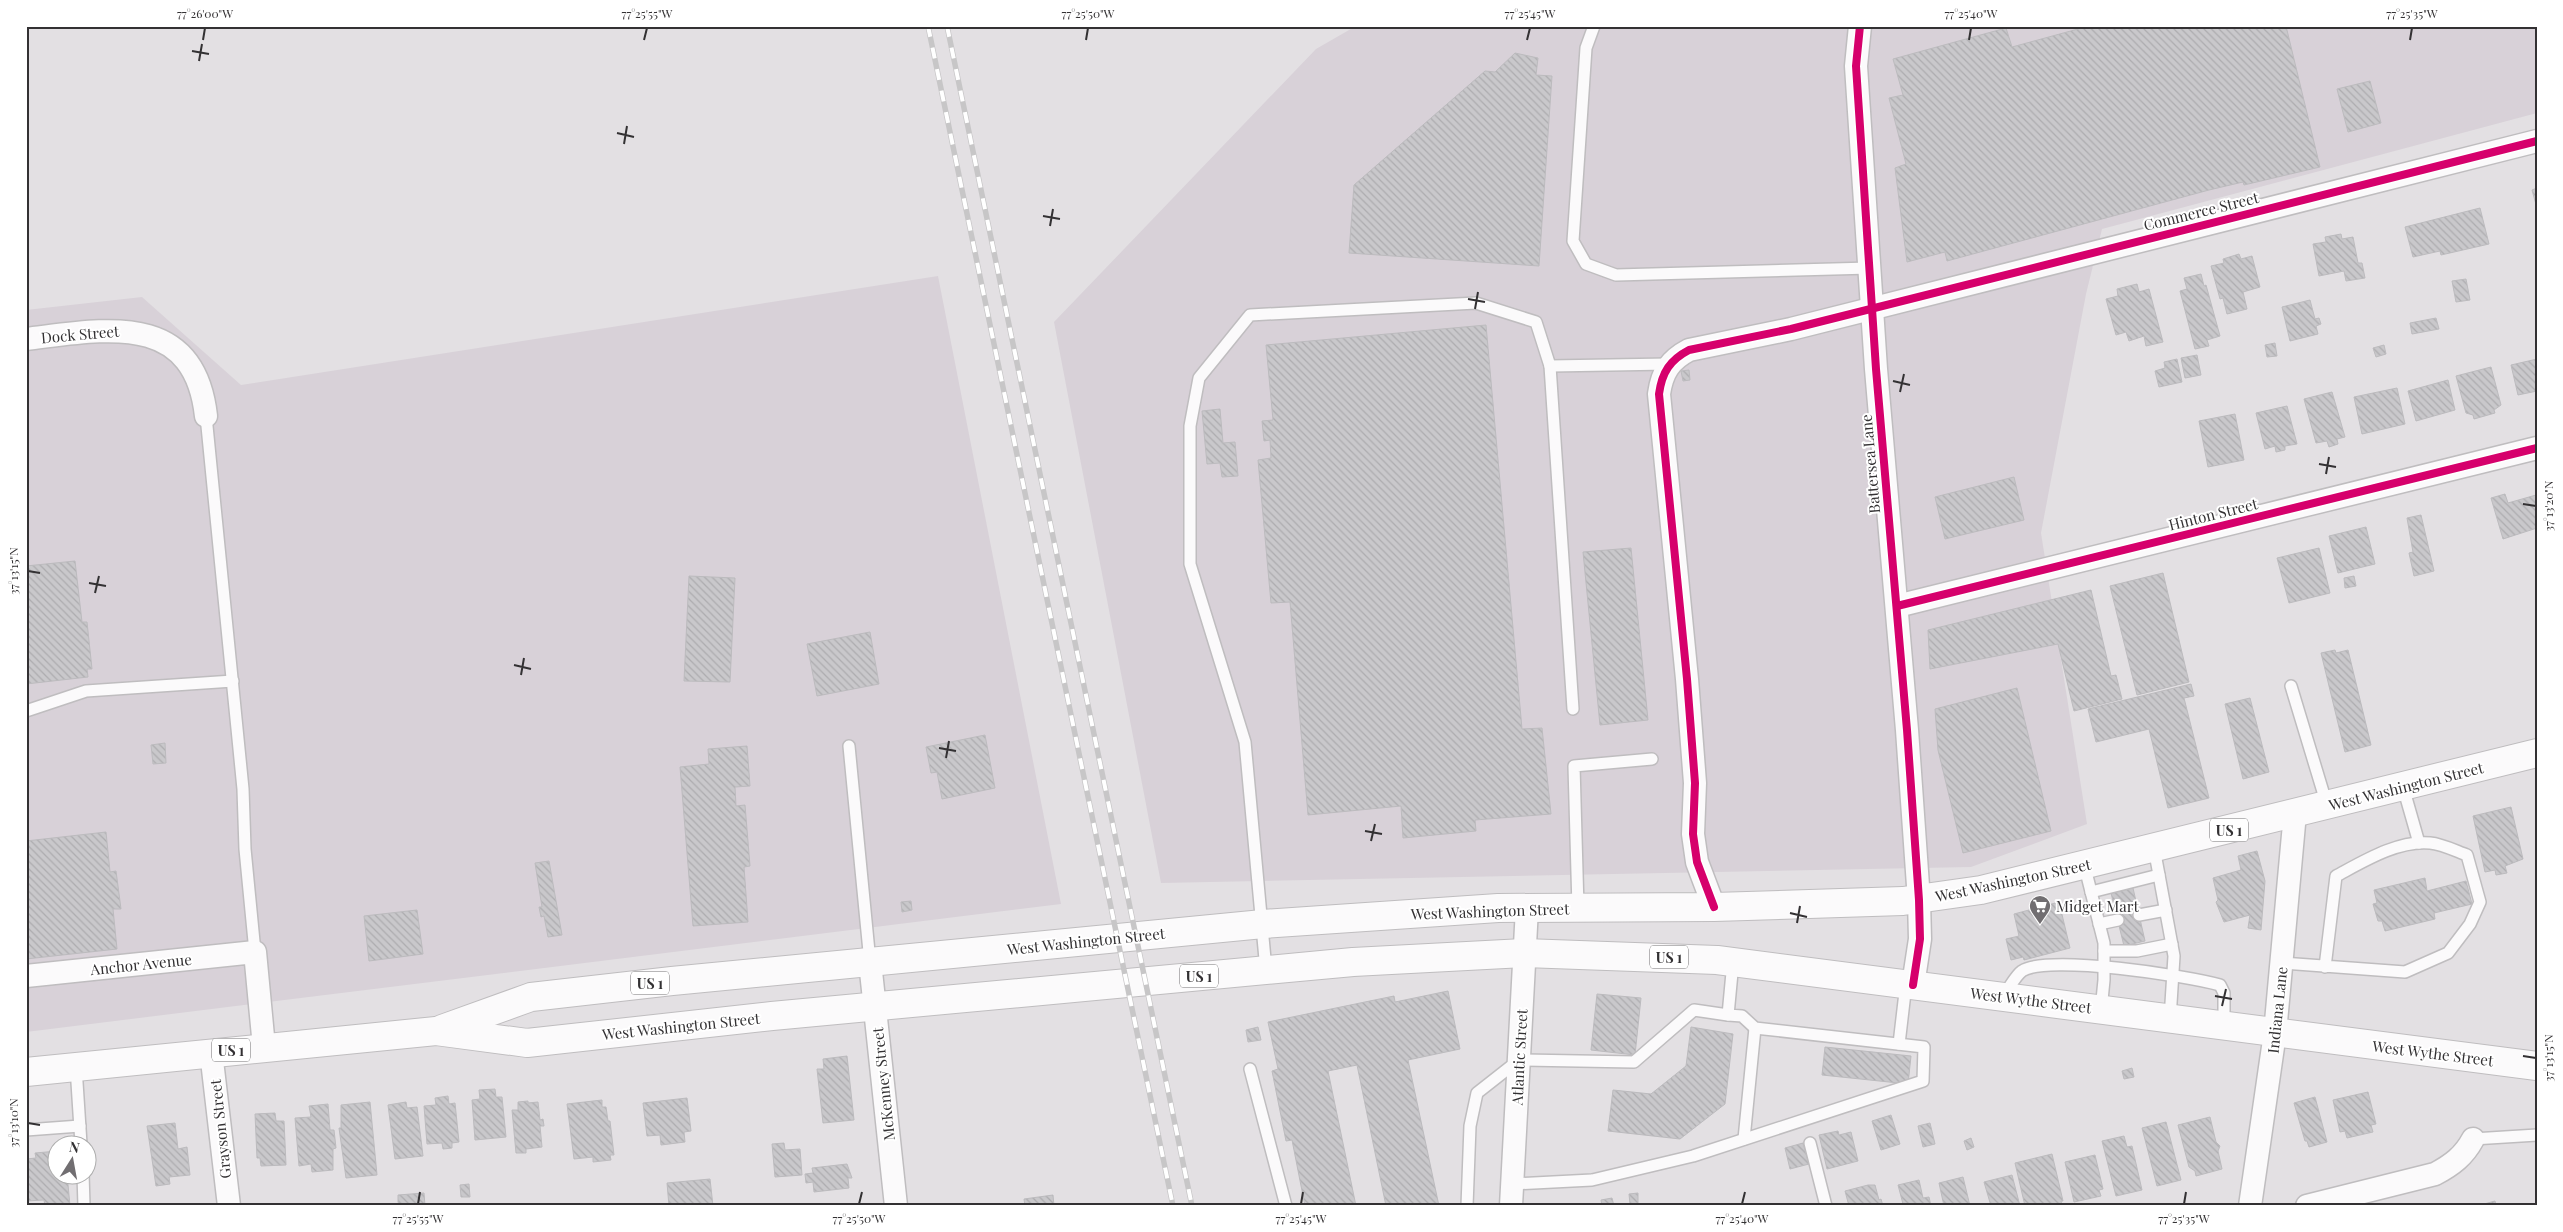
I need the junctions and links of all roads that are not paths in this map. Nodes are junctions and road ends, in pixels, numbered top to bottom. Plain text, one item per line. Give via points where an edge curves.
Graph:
1 (1594, 26) edge
2 (1860, 26) edge
3 (2537, 141) edge
4 (1870, 268) junction
5 (1872, 309) junction
6 (26, 339) edge
7 (1669, 364) junction
8 (1550, 366) junction
9 (206, 416) joint
10 (2537, 448) edge
11 (1897, 606) junction
12 (233, 681) junction
13 (2291, 686) dead end
14 (1573, 709) dead end
15 (26, 711) edge
16 (849, 746) dead end
17 (2537, 753) edge
18 (1652, 759) dead end
19 (2403, 786) junction
20 (2327, 806) junction
21 (2295, 813) junction
22 (2420, 843) junction
23 (2154, 848) junction
24 (2084, 864) junction
25 (2159, 876) junction
26 (2091, 892) junction
27 (1919, 900) junction
28 (1714, 907) junction
29 (1527, 908) junction
30 (1578, 908) junction
31 (2166, 910) junction
32 (2139, 915) dead end
33 (2118, 920) dead end
34 (1263, 924) junction
35 (2099, 924) junction
36 (2172, 944) junction
37 (2104, 951) junction
38 (255, 952) junction
39 (1524, 953) junction
40 (870, 962) junction
41 (1733, 962) junction
42 (2282, 963) junction
43 (2325, 966) junction
44 (2104, 968) junction
45 (1266, 970) junction
46 (26, 976) edge
47 (2173, 976) junction
48 (1909, 984) junction
49 (2002, 997) junction
50 (875, 1006) junction
51 (2101, 1010) junction
52 (1728, 1015) junction
53 (2170, 1019) junction
54 (2224, 1026) junction
55 (1755, 1028) junction
56 (436, 1031) junction
57 (2276, 1033) junction
58 (1899, 1044) junction
59 (264, 1047) junction
60 (211, 1052) junction
61 (1519, 1060) junction
62 (2537, 1066) edge
63 (76, 1067) junction
64 (1250, 1069) dead end
65 (26, 1072) edge
66 (80, 1126) junction
67 (26, 1130) edge
68 (80, 1134) edge
69 (2537, 1135) edge
70 (1744, 1139) junction
71 (2473, 1139) joint
72 (1810, 1143) dead end
73 (83, 1184) edge
74 (1512, 1195) edge
75 (84, 1206) edge
76 (228, 1206) edge
77 (896, 1206) edge
78 (1286, 1206) edge
79 (1466, 1206) edge
80 (1826, 1206) edge
81 (2250, 1206) edge
82 (2307, 1206) edge

1 - 4 lane via 1586,48 1574,241 1586,264 1616,275
2 - 4 street, Battersea Lane via 1856,66
3 - 5 street, Commerce Street
4 - 5 street, Battersea Lane
5 - 7 street, Commerce Street via 1689,350
5 - 11 street, Battersea Lane
6 - 9 street, Dock Street via 108,329 133,331 158,339 179,354 195,375 203,395
7 - 8 lane
7 - 28 street via 1661,378 1659,394 1687,679 1695,783 1693,834 1697,862
8 - 14 lane
8 - 34 lane via 1536,322 1476,303 1250,315 1199,378 1190,426 1190,564 1245,742
9 - 12 lane
10 - 11 street, Hinton Street
11 - 27 street, Battersea Lane
12 - 15 lane via 86,691
12 - 38 lane
13 - 20 lane
16 - 40 lane
17 - 19 main road, West Washington Street / US 1
18 - 30 lane via 1574,766
19 - 20 main road, West Washington Street / US 1
19 - 22 lane
20 - 21 main road, West Washington Street / US 1
21 - 23 main road, West Washington Street / US 1
21 - 42 street, Indiana Lane
22 - 43 lane via 2372,857 2336,876
22 - 43 lane via 2432,843 2467,855 2480,902 2470,924 2448,954 2405,972
23 - 24 main road, West Washington Street / US 1
23 - 25 lane
24 - 26 lane
24 - 27 main road, West Washington Street / US 1 via 1981,890
25 - 26 lane
25 - 31 lane
26 - 35 lane
27 - 28 main road, West Washington Street / US 1
27 - 48 street, Battersea Lane via 1920,939
28 - 30 main road, West Washington Street / US 1
29 - 30 main road, West Washington Street / US 1
29 - 34 main road, West Washington Street / US 1
29 - 39 street, Atlantic Street
31 - 32 lane
31 - 36 lane
33 - 35 lane
34 - 40 main road, West Washington Street / US 1
34 - 45 lane
35 - 37 lane
36 - 37 lane via 2137,952
36 - 47 lane
37 - 44 lane
38 - 46 street, Anchor Avenue
38 - 59 street
39 - 41 main road, West Wythe Street / US 1 via 1653,956
39 - 45 main road, West Washington Street / US 1
39 - 61 street, Atlantic Street
40 - 50 street, McKenney Street
40 - 56 main road, West Washington Street / US 1 via 531,997
41 - 48 main road, West Wythe Street / US 1
41 - 52 lane
42 - 43 lane
42 - 57 street, Indiana Lane
44 - 47 lane
44 - 49 lane via 2067,963 2036,966 2021,972
44 - 51 lane
45 - 50 main road, West Washington Street / US 1
47 - 53 lane
47 - 54 lane via 2220,985 2224,993
48 - 49 main road, West Wythe Street / US 1
48 - 58 lane
49 - 51 main road, West Wythe Street / US 1
50 - 56 main road, West Washington Street / US 1 via 527,1043
50 - 77 street, McKenney Street
51 - 53 main road, West Wythe Street / US 1
52 - 55 lane via 1742,1016
52 - 61 lane via 1694,1010 1634,1062
53 - 54 main road, West Wythe Street / US 1
54 - 57 main road, West Wythe Street / US 1
55 - 58 lane
55 - 70 lane
56 - 59 main road, West Washington Street / US 1
57 - 62 main road, West Wythe Street / US 1
57 - 81 street, Indiana Lane
58 - 70 lane via 1924,1047 1922,1081
59 - 60 main road, West Washington Street / US 1
60 - 63 main road, West Washington Street / US 1
60 - 76 street, Grayson Street
61 - 74 street, Atlantic Street
61 - 79 lane via 1477,1092 1470,1126
63 - 65 main road, West Washington Street / US 1
63 - 66 lane
64 - 78 lane
66 - 67 lane
66 - 68 lane
69 - 71 lane
70 - 74 lane via 1693,1156
71 - 82 street via 2452,1165 2436,1174
72 - 80 lane
73 - 75 lane

